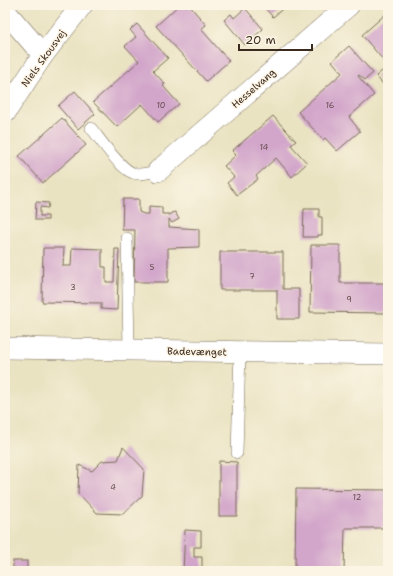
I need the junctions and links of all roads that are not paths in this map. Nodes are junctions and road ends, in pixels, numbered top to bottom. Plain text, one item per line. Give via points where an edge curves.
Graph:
1 (82, 5) edge
2 (349, 5) edge
3 (5, 11) edge
4 (43, 55) junction
5 (5, 113) edge
6 (91, 128) dead end
7 (158, 171) joint
8 (127, 238) dead end
9 (5, 348) edge
10 (129, 350) junction
11 (240, 352) junction
12 (388, 354) edge
13 (237, 453) dead end

1 - 4 street, Niels Skousvej
2 - 7 street, Hesselvang
3 - 4 street
4 - 5 street, Niels Skousvej
6 - 7 lane via 121,165 132,173
8 - 10 lane
9 - 10 street, Badevænget
10 - 11 street, Badevænget
11 - 12 street, Badevænget
11 - 13 lane

